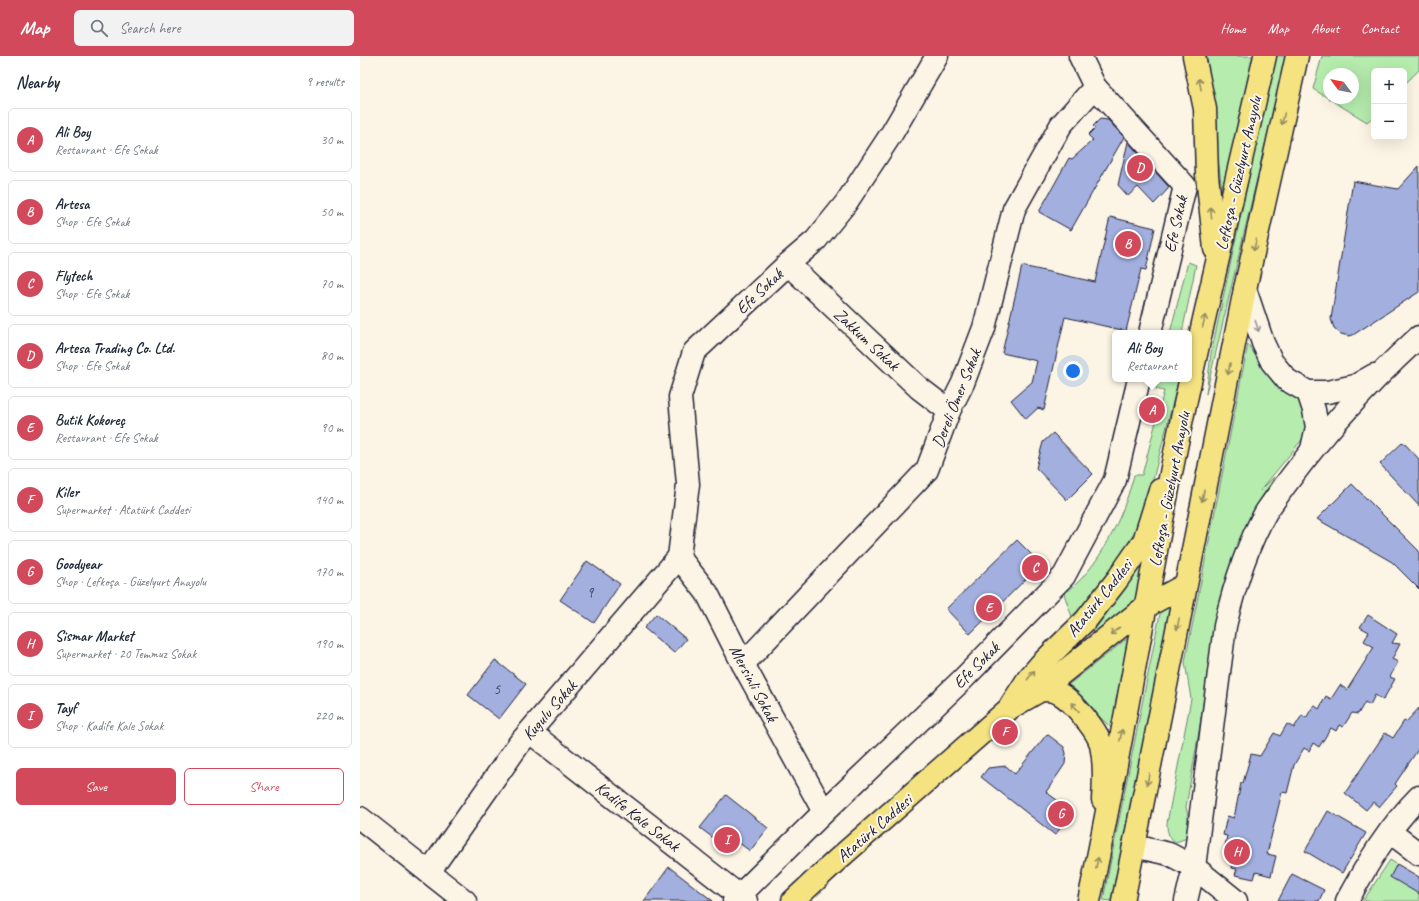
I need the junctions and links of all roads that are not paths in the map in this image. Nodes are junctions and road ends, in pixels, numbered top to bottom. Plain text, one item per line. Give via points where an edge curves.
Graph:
1 (937, 56) edge
2 (1080, 56) edge
3 (1194, 56) edge
4 (1265, 56) edge
5 (1297, 56) edge
6 (1307, 56) edge
7 (1292, 81) junction
8 (1095, 87) junction
9 (788, 264) junction
10 (1217, 266) junction
11 (1245, 289) junction
12 (1151, 330) edge
13 (1419, 337) edge
14 (1385, 368) junction
15 (1192, 375) edge
16 (1138, 382) edge
17 (1191, 382) edge
18 (1308, 392) junction
19 (949, 411) junction
20 (1180, 428) junction
21 (1311, 452) junction
22 (679, 557) junction
23 (1185, 585) junction
24 (1145, 607) junction
25 (743, 664) junction
26 (1041, 690) junction
27 (1010, 708) junction
28 (530, 732) junction
29 (1419, 797) edge
30 (824, 812) junction
31 (360, 818) edge
32 (1390, 832) junction
33 (1102, 835) junction
34 (1134, 846) junction
35 (1419, 854) edge
36 (1194, 868) junction
37 (430, 872) junction
38 (740, 899) edge
39 (465, 901) edge
40 (793, 901) edge
41 (1089, 901) edge
42 (1123, 901) edge
43 (1186, 901) edge
44 (1236, 901) edge
45 (1347, 901) edge

1 - 9 street, Efe Sokak via 892,133 846,203 816,240
2 - 8 street, Efe Sokak
10 -> 3 main road via 1207,175 1205,109
4 - 10 main road, Lefkoşa - Güzelyurt Anayolu
5 - 7 main road, Lefkoşa - Güzelyurt Anayolu
6 - 7 main road
7 -> 11 main road, Lefkoşa - Güzelyurt Anayolu
8 - 12 street, Efe Sokak via 1185,186
8 - 19 street, Dereli Ömer Sokak via 1061,125 1014,209 984,328 963,383
9 - 19 street, Zakkum Sokak via 919,388
9 - 22 street, Efe Sokak via 694,352 680,397 688,484
15 -> 10 main road, Lefkoşa - Güzelyurt Anayolu
11 -> 18 street via 1263,344 1272,362 1287,380
11 -> 23 main road, Lefkoşa - Güzelyurt Anayolu
13 - 14 street
14 - 18 street via 1354,386 1327,392
14 - 21 street via 1332,425
16 - 30 street, Efe Sokak via 1115,480 1064,576 962,680
20 -> 17 main road, Lefkoşa - Güzelyurt Anayolu
18 - 21 street via 1317,427
19 - 25 street, Dereli Ömer Sokak via 928,470
20 - 24 main road, Lefkoşa - Güzelyurt Anayolu
27 -> 20 main road, Atatürk Caddesi via 1028,679 1086,620 1144,541
21 - 36 street via 1259,524 1231,598 1220,658
22 - 25 street, Mersinli Sokak via 707,593
22 - 28 street, Kugulu Sokak
23 - 24 main road, Atatürk Caddesi
23 -> 34 main road, Lefkoşa - Güzelyurt Anayolu
24 -> 26 main road, Atatürk Caddesi
33 -> 24 main road, Lefkoşa - Güzelyurt Anayolu
25 - 30 street, Mersinli Sokak
26 - 27 main road, Atatürk Caddesi
33 -> 26 main road via 1104,770 1101,744 1093,728 1073,704 1056,692
27 - 40 main road, Atatürk Caddesi
28 - 37 street, Kugulu Sokak
28 - 38 street, Kadife Kale Sokak
29 - 32 street
30 - 38 street, Efe Sokak
31 - 37 street
32 - 35 street
32 - 45 street
41 -> 33 main road, Lefkoşa - Güzelyurt Anayolu
34 - 36 street via 1169,854
34 - 42 main road, Lefkoşa - Güzelyurt Anayolu
36 - 43 street
36 - 44 street
37 - 39 street

